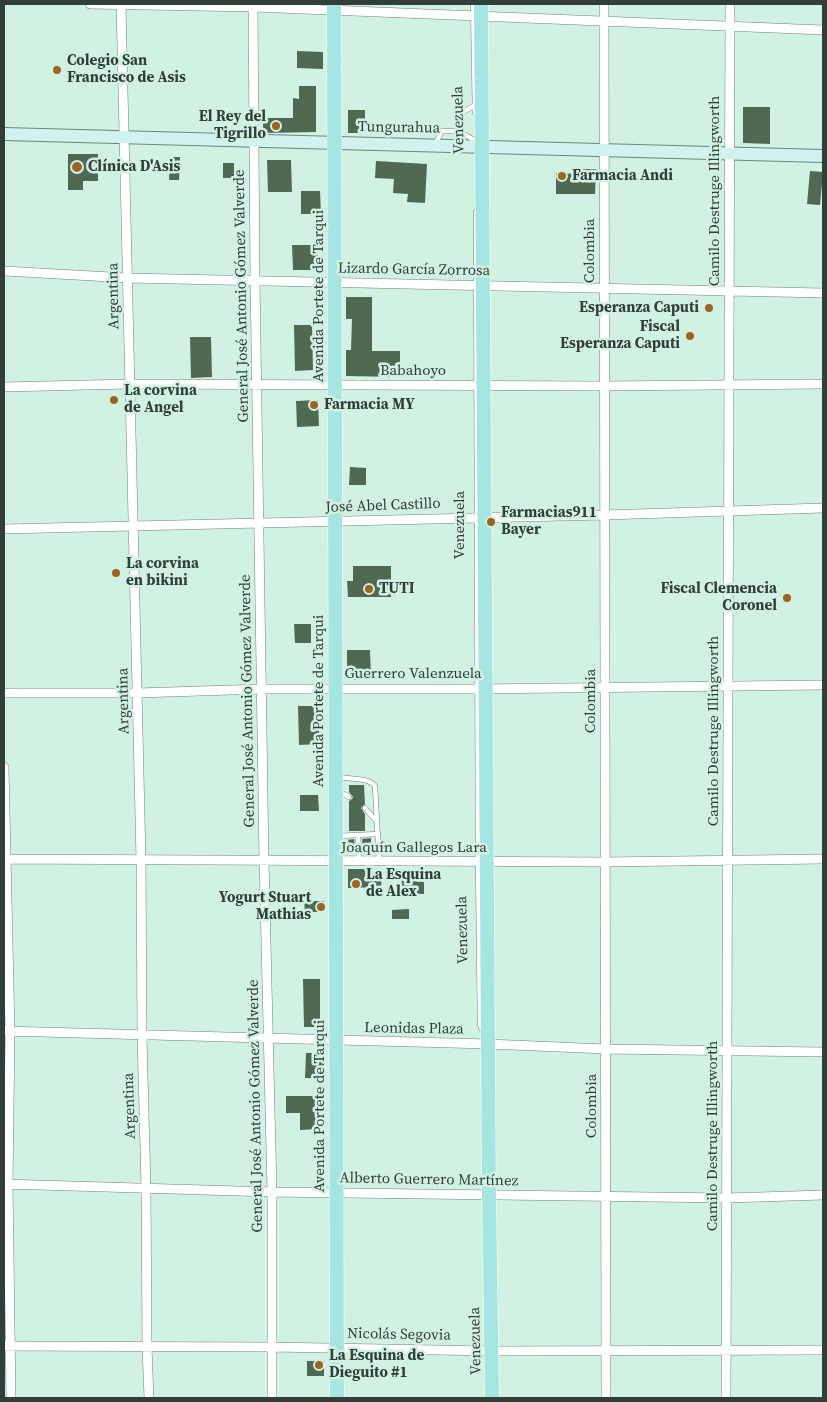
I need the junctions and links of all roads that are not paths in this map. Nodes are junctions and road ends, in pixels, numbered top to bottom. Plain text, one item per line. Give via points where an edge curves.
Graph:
1 (90, 4) edge
2 (121, 4) edge
3 (473, 4) edge
4 (604, 4) edge
5 (730, 4) edge
6 (253, 5) edge
7 (334, 7) edge
8 (478, 12) edge
9 (604, 21) junction
10 (730, 26) junction
11 (823, 30) edge
12 (477, 107) junction
13 (458, 131) junction
14 (4, 134) edge
15 (125, 137) junction
16 (255, 140) junction
17 (335, 143) junction
18 (435, 145) junction
19 (476, 145) junction
20 (604, 150) junction
21 (729, 153) junction
22 (823, 156) edge
23 (476, 206) dead end
24 (4, 272) edge
25 (128, 278) junction
26 (255, 280) junction
27 (335, 282) junction
28 (479, 285) junction
29 (604, 290) junction
30 (729, 291) junction
31 (823, 293) edge
32 (129, 384) junction
33 (728, 384) junction
34 (823, 384) edge
35 (257, 385) junction
36 (335, 385) junction
37 (480, 385) junction
38 (4, 386) edge
39 (604, 386) junction
40 (823, 508) edge
41 (728, 511) junction
42 (604, 515) junction
43 (480, 517) junction
44 (335, 520) junction
45 (259, 524) junction
46 (134, 525) junction
47 (4, 529) edge
48 (728, 685) junction
49 (823, 685) edge
50 (336, 688) junction
51 (481, 688) junction
52 (605, 688) junction
53 (262, 689) junction
54 (4, 693) edge
55 (138, 693) junction
56 (4, 767) edge
57 (336, 783) junction
58 (348, 797) dead end
59 (365, 808) dead end
60 (377, 822) junction
61 (378, 834) junction
62 (358, 835) junction
63 (336, 836) junction
64 (5, 859) edge
65 (823, 859) edge
66 (141, 860) junction
67 (264, 860) junction
68 (727, 860) junction
69 (336, 861) junction
70 (358, 861) junction
71 (379, 861) junction
72 (482, 862) junction
73 (605, 862) junction
74 (7, 1032) edge
75 (142, 1036) junction
76 (270, 1039) junction
77 (336, 1041) junction
78 (488, 1044) junction
79 (606, 1049) junction
80 (727, 1050) junction
81 (823, 1052) edge
82 (6, 1184) edge
83 (146, 1188) junction
84 (272, 1192) junction
85 (336, 1193) junction
86 (489, 1194) junction
87 (823, 1195) edge
88 (606, 1196) junction
89 (727, 1198) junction
90 (7, 1346) edge
91 (147, 1347) junction
92 (272, 1347) junction
93 (337, 1348) junction
94 (726, 1350) junction
95 (823, 1350) edge
96 (493, 1351) junction
97 (606, 1351) junction
98 (11, 1398) edge
99 (149, 1398) edge
100 (272, 1398) edge
101 (337, 1398) edge
102 (492, 1398) edge
103 (606, 1398) edge
104 (726, 1398) edge

1 - 2 street
2 - 6 street
2 - 15 street, Argentina
3 - 8 lane, Venezuela
4 - 9 street, Colombia
5 - 10 street, Camilo Destruge Illingworth
6 - 7 street
6 - 16 street, General José Antonio Gómez Valverde
7 - 8 street
7 - 17 main road, Avenida Portete de Tarqui
8 - 9 street
8 - 12 main road, Venezuela
9 - 10 street
9 - 20 street, Colombia
10 - 11 street
10 - 21 street, Camilo Destruge Illingworth
12 - 13 lane via 458,114
12 - 19 main road, Venezuela
13 - 18 lane via 442,131
13 - 19 lane
13 - 19 lane
14 - 15 main road, Tungurahua
15 - 16 main road, Tungurahua
15 - 25 street, Argentina
16 - 17 main road, Tungurahua
16 - 26 street, General José Antonio Gómez Valverde
17 - 18 main road, Tungurahua
17 - 27 main road, Avenida Portete de Tarqui
18 - 19 main road, Tungurahua
19 - 20 main road, Tungurahua
19 - 28 main road, Venezuela
20 - 21 main road, Tungurahua
20 - 29 street, Colombia
21 - 22 main road, Tungurahua
21 - 30 street, Camilo Destruge Illingworth
23 - 28 lane, Venezuela
24 - 25 street, Lizardo García Zorrosa
25 - 26 street, Lizardo García Zorrosa
25 - 32 street, Argentina
26 - 27 street, Lizardo García Zorrosa
26 - 35 street, General José Antonio Gómez Valverde
27 - 28 street, Lizardo García Zorrosa
27 - 36 main road, Avenida Portete de Tarqui
28 - 29 street, Lizardo García Zorrosa
28 - 37 main road, Venezuela
29 - 30 street, Lizardo García Zorrosa
29 - 39 street, Colombia
30 - 31 street, Lizardo García Zorrosa
30 - 33 street, Camilo Destruge Illingworth
32 - 35 street, Babahoyo
32 - 38 street, Babahoyo
32 - 46 street, Argentina
33 - 34 street, Babahoyo
33 - 39 street, Babahoyo
33 - 41 street, Camilo Destruge Illingworth
35 - 36 street, Babahoyo
35 - 45 street, General José Antonio Gómez Valverde
36 - 37 street, Babahoyo
36 - 44 main road, Avenida Portete de Tarqui
37 - 39 street, Babahoyo
37 - 43 main road, Venezuela
39 - 42 street, Colombia
40 - 41 street, José Abel Castillo
41 - 42 street, José Abel Castillo
41 - 48 street, Camilo Destruge Illingworth
42 - 43 street, José Abel Castillo
42 - 52 street, Colombia
43 - 44 street, José Abel Castillo
43 - 51 main road, Venezuela
44 - 45 street, José Abel Castillo
44 - 50 main road, Avenida Portete de Tarqui
45 - 46 street, José Abel Castillo
45 - 53 street, General José Antonio Gómez Valverde
46 - 47 street, José Abel Castillo
46 - 55 street, Argentina
48 - 49 street, Guerrero Valenzuela
48 - 52 street, Guerrero Valenzuela
48 - 68 street, Camilo Destruge Illingworth
50 - 51 street, Guerrero Valenzuela
50 - 53 street, Guerrero Valenzuela
50 - 57 main road, Avenida Portete de Tarqui
51 - 52 street, Guerrero Valenzuela
51 - 72 main road, Venezuela
52 - 73 street, Colombia
53 - 55 street, Guerrero Valenzuela
53 - 67 street, General José Antonio Gómez Valverde
54 - 55 street, Guerrero Valenzuela
55 - 66 street, Argentina
56 - 64 street
57 - 58 lane
57 - 60 lane via 365,780 372,783 375,786
57 - 63 main road, Avenida Portete de Tarqui
59 - 60 lane
60 - 61 lane
61 - 62 lane
61 - 71 lane
62 - 63 lane
62 - 70 lane
63 - 69 main road, Avenida Portete de Tarqui
64 - 66 street, Joaquín Gallegos Lara
64 - 74 street
65 - 68 street, Joaquín Gallegos Lara
66 - 67 street, Joaquín Gallegos Lara
66 - 75 street, Argentina
67 - 69 street, Joaquín Gallegos Lara
67 - 76 street, General José Antonio Gómez Valverde
68 - 73 street, Joaquín Gallegos Lara
68 - 80 street, Camilo Destruge Illingworth
69 - 70 street, Joaquín Gallegos Lara
69 - 77 main road, Avenida Portete de Tarqui
70 - 71 street, Joaquín Gallegos Lara
71 - 72 street, Joaquín Gallegos Lara
72 - 73 street, Joaquín Gallegos Lara
72 - 78 main road, Venezuela
73 - 79 street, Colombia
74 - 75 street, Leonidas Plaza
74 - 82 street
75 - 76 street, Leonidas Plaza
75 - 83 street, Argentina
76 - 77 street, Leonidas Plaza
76 - 84 street, General José Antonio Gómez Valverde
77 - 78 street, Leonidas Plaza
77 - 85 main road, Avenida Portete de Tarqui
78 - 79 street, Leonidas Plaza
78 - 86 main road, Venezuela
79 - 80 street, Leonidas Plaza
79 - 88 street, Colombia
80 - 81 street, Leonidas Plaza
80 - 89 street, Camilo Destruge Illingworth
82 - 83 street, Alberto Guerrero Martínez
82 - 90 street
83 - 84 street, Alberto Guerrero Martínez
83 - 91 street, Argentina
84 - 85 street, Alberto Guerrero Martínez
84 - 92 street, General José Antonio Gómez Valverde
85 - 86 street, Alberto Guerrero Martínez
85 - 93 main road, Avenida Portete de Tarqui
86 - 88 street, Alberto Guerrero Martínez
86 - 96 main road, Venezuela
87 - 89 street, Alberto Guerrero Martínez
88 - 89 street, Alberto Guerrero Martínez
88 - 97 street, Colombia
89 - 94 street, Camilo Destruge Illingworth
90 - 91 street, Nicolás Segovia
90 - 98 street
91 - 92 street, Nicolás Segovia
91 - 99 street, Argentina
92 - 93 street, Nicolás Segovia
92 - 100 street, General José Antonio Gómez Valverde
93 - 96 street, Nicolás Segovia
93 - 101 main road, Avenida Portete de Tarqui
94 - 95 street, Nicolás Segovia
94 - 97 street, Nicolás Segovia
94 - 104 street, Camilo Destruge Illingworth
96 - 97 street, Nicolás Segovia
96 - 102 main road, Venezuela
97 - 103 street, Colombia

